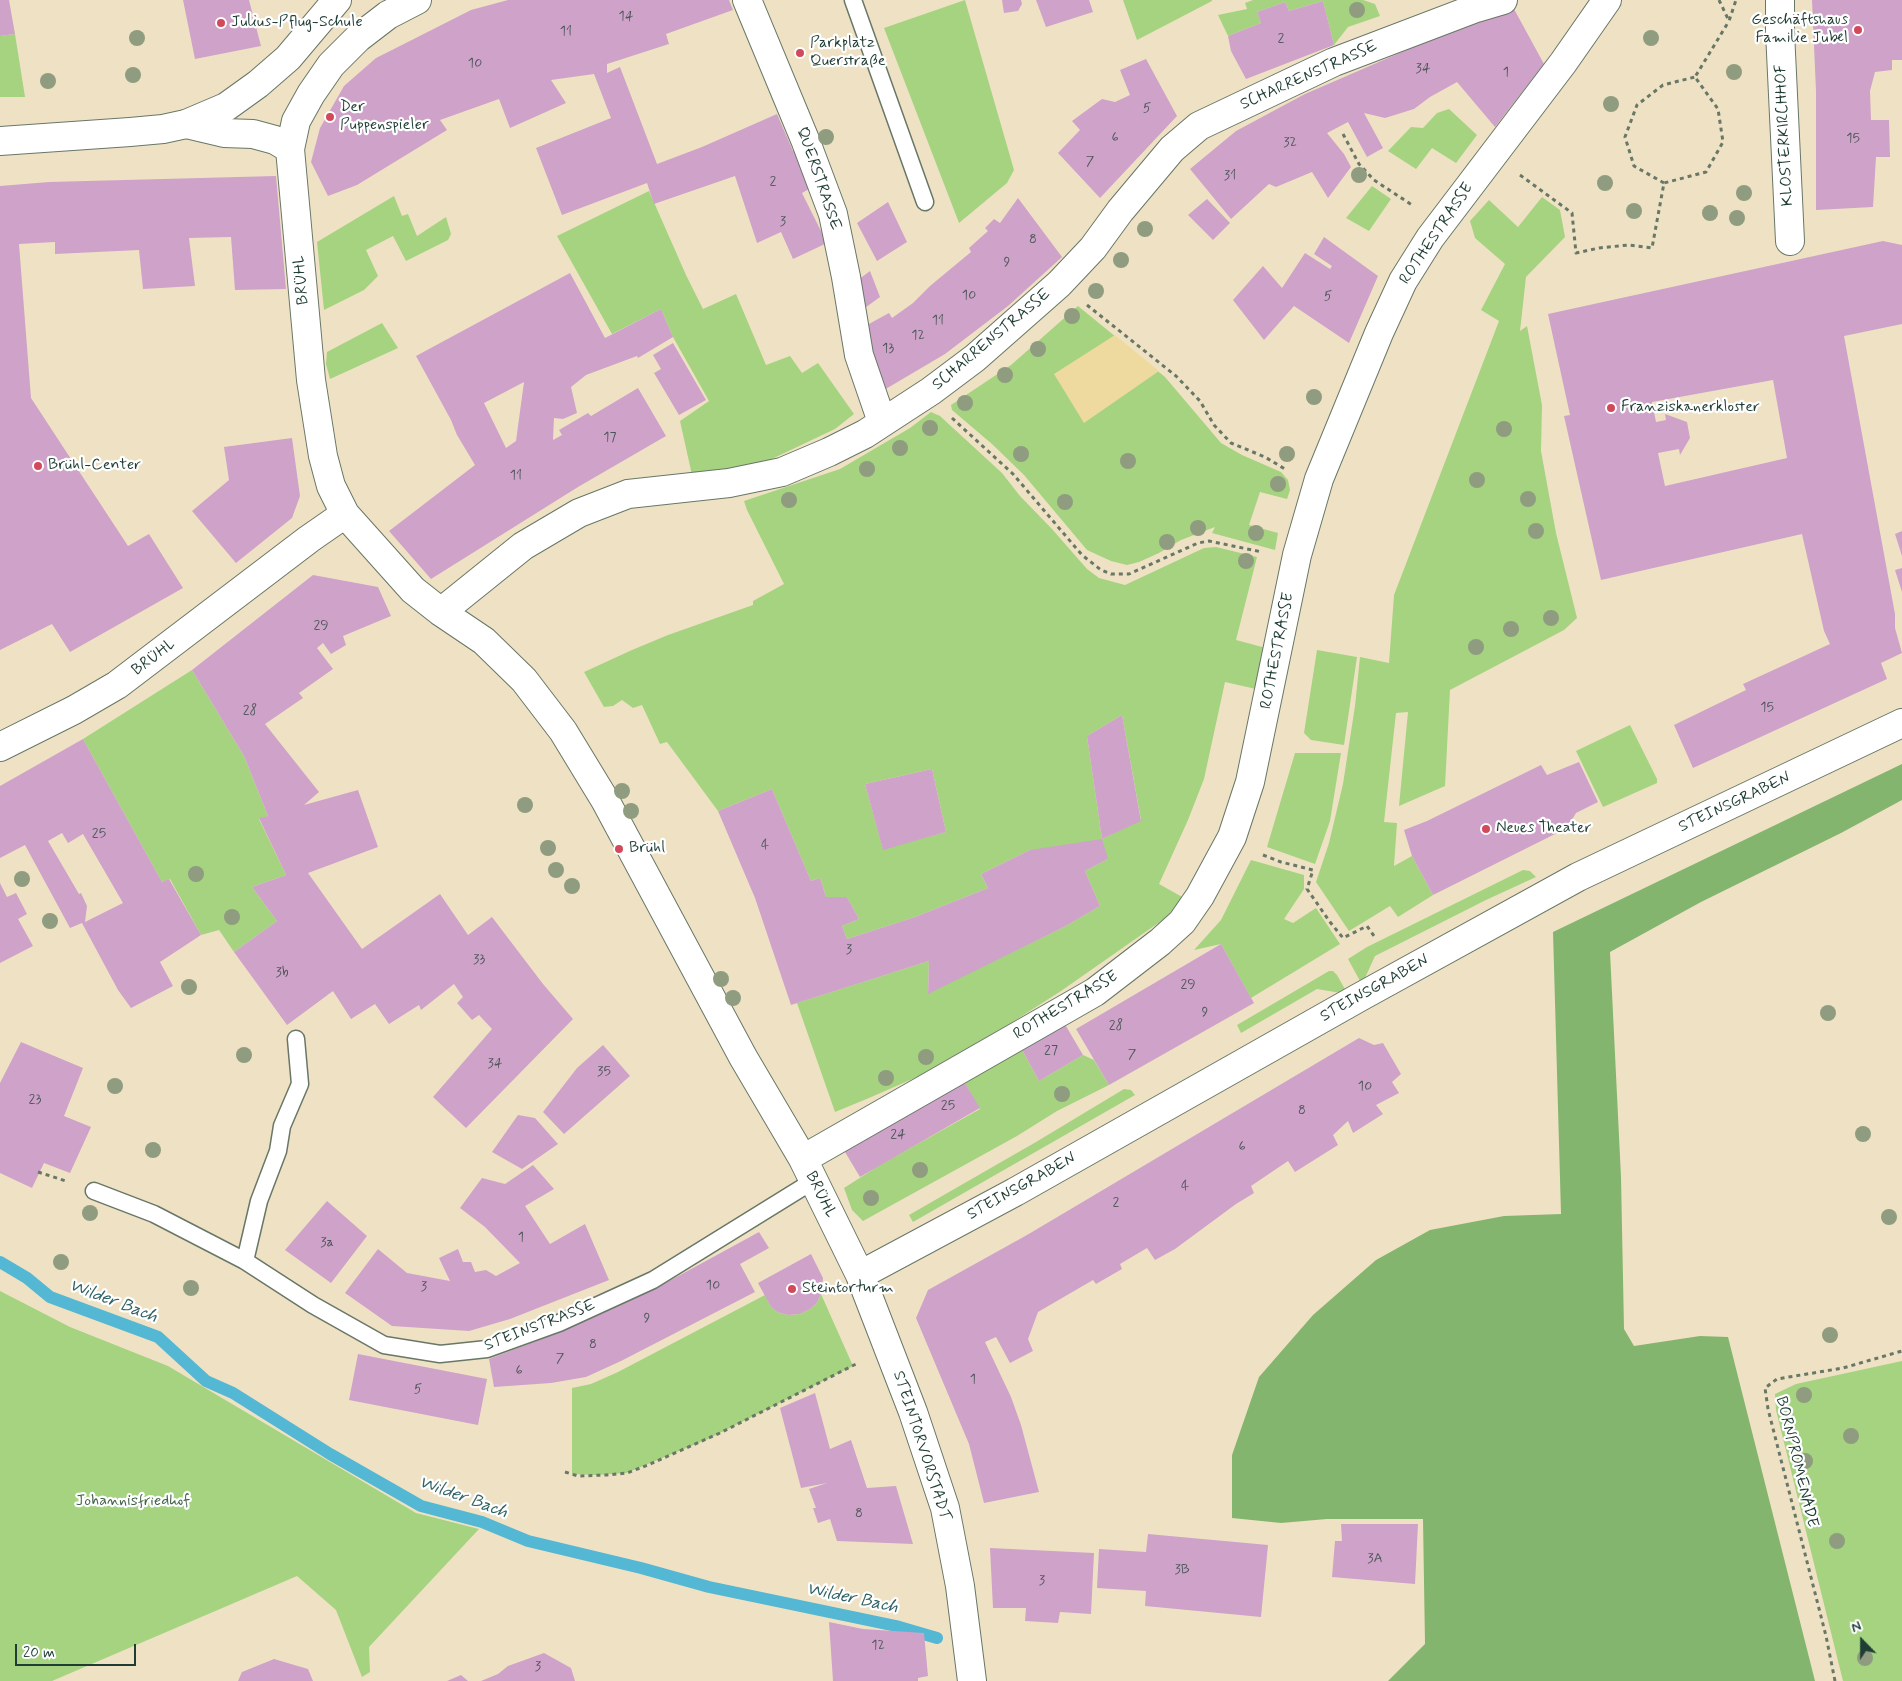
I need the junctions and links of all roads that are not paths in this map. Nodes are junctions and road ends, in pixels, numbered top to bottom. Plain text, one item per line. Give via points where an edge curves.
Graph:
1 (337, 0) edge
2 (417, 0) edge
3 (747, 0) edge
4 (853, 0) edge
5 (1503, 0) edge
6 (1607, 0) edge
7 (1780, 0) edge
8 (186, 124) junction
9 (0, 141) edge
10 (290, 149) junction
11 (925, 202) dead end
12 (1790, 241) dead end
13 (882, 422) junction
14 (345, 514) junction
15 (441, 612) junction
16 (1902, 723) edge
17 (0, 747) edge
18 (296, 1039) dead end
19 (808, 1170) junction
20 (94, 1190) dead end
21 (245, 1261) junction
22 (860, 1275) junction
23 (972, 1681) edge

1 - 8 street via 288,58 258,84 226,107
2 - 10 street, BRÜHL via 388,15 331,65 296,121
3 - 13 street, QUERSTRASSE via 833,214 859,355
4 - 11 lane
5 - 13 street, SCHARRENSTRASSE via 1354,54 1199,126 1172,149 1093,248 1059,284 975,358
6 - 19 street, ROTHESTRASSE via 1430,238 1403,281 1379,333 1319,479 1297,555 1250,782 1232,837 1196,903 1182,922 1160,942 1096,992
7 - 12 street, KLOSTERKIRCHHOF
8 - 9 street via 163,129
8 - 10 street via 253,134 275,140
10 - 14 street, BRÜHL via 311,380 331,486
13 - 15 street, SCHARRENSTRASSE via 829,452 782,472 628,494 579,513 523,546
14 - 15 street, BRÜHL via 413,590
14 - 17 street, BRÜHL via 117,685
15 - 19 street, BRÜHL via 484,641 524,680 563,731 605,800 742,1057
16 - 22 street, STEINSGRABEN via 1578,877 1015,1192
18 - 21 lane via 300,1084 282,1126 278,1151 259,1201
19 - 21 lane, STEINSTRASSE via 653,1280 487,1349 440,1354 384,1345
19 - 22 street, BRÜHL
20 - 21 lane, STEINSTRASSE via 154,1214
22 - 23 street, STEINTORVORSTADT via 913,1412 945,1508 965,1616

